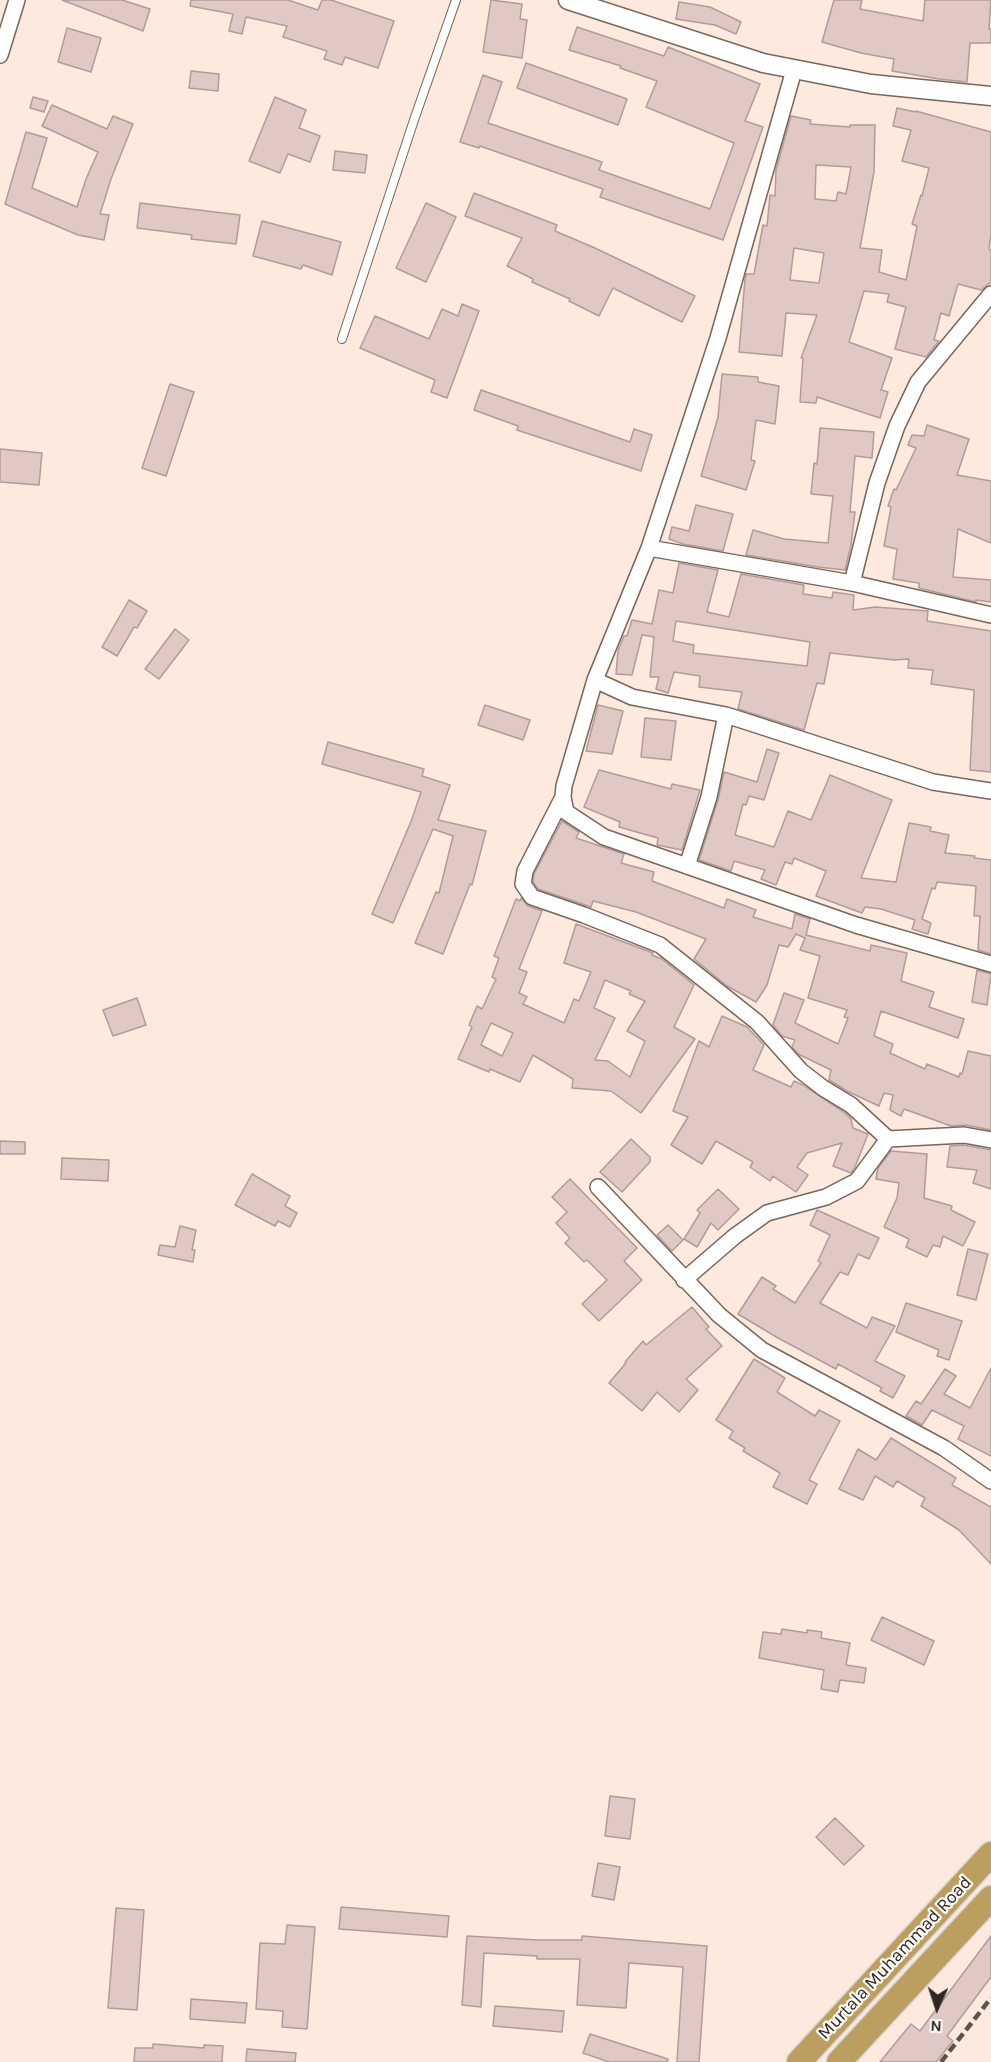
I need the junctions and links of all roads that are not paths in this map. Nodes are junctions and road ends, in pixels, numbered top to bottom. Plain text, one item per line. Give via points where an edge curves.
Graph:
1 (17, 0) edge
2 (456, 0) edge
3 (568, 0) edge
4 (0, 55) edge
5 (794, 70) junction
6 (991, 96) edge
7 (991, 294) edge
8 (342, 339) dead end
9 (650, 548) junction
10 (852, 583) junction
11 (991, 615) edge
12 (595, 680) junction
13 (726, 715) junction
14 (991, 791) edge
15 (562, 797) junction
16 (687, 866) junction
17 (991, 964) edge
18 (888, 1139) junction
19 (991, 1140) edge
20 (598, 1187) dead end
21 (684, 1280) junction
22 (991, 1481) edge
23 (991, 1854) edge
24 (991, 1898) edge
25 (799, 2062) edge
26 (839, 2062) edge

1 - 4 street
2 - 8 lane
3 - 5 street
5 - 6 street via 871,84
5 - 9 street via 718,338
7 - 10 street via 918,382 877,483
9 - 10 street
9 - 12 street
10 - 11 street
12 - 13 street via 632,697
12 - 15 street
13 - 14 street via 933,782
13 - 16 street via 709,797
15 - 16 street via 566,812 604,837
15 - 18 street via 525,871 523,885 532,897 660,945 757,1022 801,1071 851,1105
16 - 17 street via 856,925
18 - 19 street via 964,1135
18 - 21 street via 857,1181 826,1197 767,1213
20 - 21 street
21 - 22 street via 719,1316 762,1350 944,1448
23 - 25 highway, Murtala Muhammad Road
24 - 26 highway, Murtala Muhammad Road

